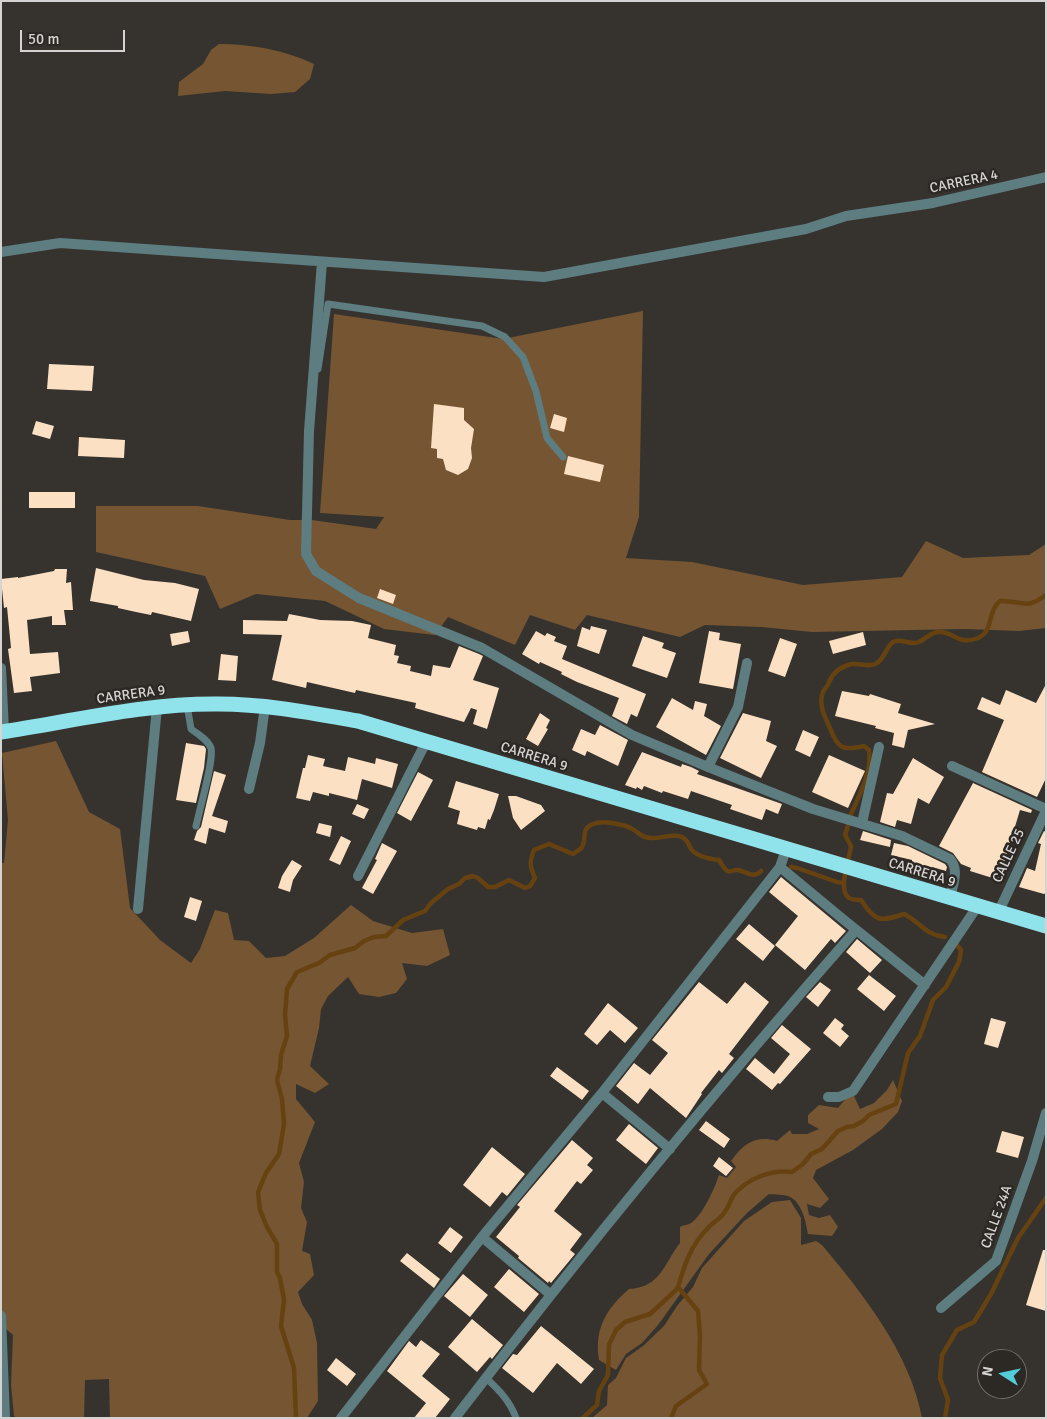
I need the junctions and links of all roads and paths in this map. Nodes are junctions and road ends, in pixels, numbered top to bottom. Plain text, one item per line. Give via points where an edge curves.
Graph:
1 (1046, 177) edge
2 (1, 252) edge
3 (322, 262) junction
4 (309, 432) junction
5 (563, 457) dead end
6 (747, 663) dead end
7 (1, 668) edge
8 (187, 705) junction
9 (265, 706) junction
10 (157, 707) junction
11 (3, 731) edge
12 (426, 742) junction
13 (879, 747) dead end
14 (952, 766) dead end
15 (708, 767) junction
16 (249, 789) dead end
17 (1046, 810) edge
18 (862, 823) junction
19 (196, 826) dead end
20 (786, 850) junction
21 (780, 866) junction
22 (358, 876) dead end
23 (950, 899) junction
24 (977, 907) junction
25 (138, 910) dead end
26 (998, 913) junction
27 (1046, 926) edge
28 (856, 930) junction
29 (925, 985) junction
30 (602, 1093) junction
31 (828, 1097) dead end
32 (1046, 1113) edge
33 (670, 1149) junction
34 (482, 1237) junction
35 (551, 1295) junction
36 (941, 1308) dead end
37 (1, 1316) edge
38 (2, 1345) edge
39 (486, 1378) junction
40 (342, 1417) edge
41 (5, 1418) edge
42 (455, 1418) edge
43 (516, 1418) edge

1 - 3 street, CARRERA 4 via 933,203 846,216 806,229 544,277
2 - 3 street, CARRERA 4 via 60,243
3 - 4 street
4 - 5 lane via 328,304 482,326 505,337 523,357 536,391 547,438
4 - 15 street via 306,554 316,571 359,598 482,648 632,734
6 - 15 street via 738,707
7 - 11 street
8 - 9 highway, CARRERA 9
8 - 10 highway, CARRERA 9
8 - 19 lane via 191,729 211,749
9 - 12 highway, CARRERA 9 via 358,722
9 - 16 street
10 - 11 highway, CARRERA 9
10 - 25 street
12 - 20 highway, CARRERA 9
12 - 22 street
13 - 18 street
14 - 17 street
15 - 18 street via 813,809
17 - 26 street, CALLE 25
18 - 23 street via 902,836 950,859 956,870
20 - 21 street
20 - 23 highway, CARRERA 9
21 - 28 street
21 - 30 street
23 - 24 highway, CARRERA 9
24 - 26 highway, CARRERA 9
24 - 29 street
26 - 27 highway, CARRERA 9
28 - 29 street
28 - 33 street
29 - 31 street via 853,1092 839,1098
30 - 33 street
30 - 34 street
32 - 36 street, CALLE 24A via 996,1261
33 - 35 street
34 - 35 street
34 - 40 street
35 - 39 street
37 - 38 street
38 - 41 street
39 - 42 street
39 - 43 lane via 512,1406

